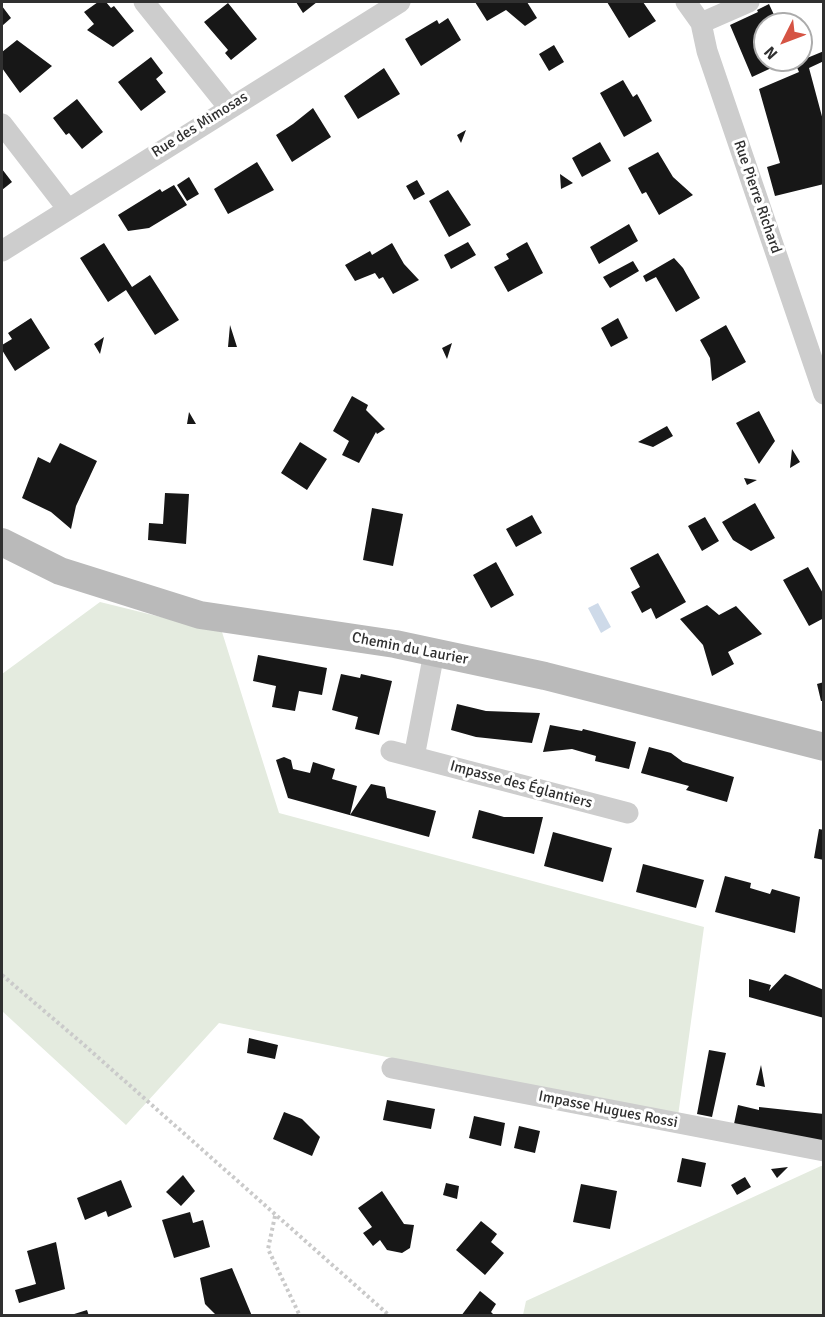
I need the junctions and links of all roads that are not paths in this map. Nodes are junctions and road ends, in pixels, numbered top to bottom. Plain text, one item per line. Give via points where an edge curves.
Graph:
1 (144, 2) edge
2 (400, 2) edge
3 (686, 2) edge
4 (749, 2) edge
5 (376, 8) edge
6 (701, 23) junction
7 (229, 108) junction
8 (2, 124) edge
9 (67, 208) junction
10 (2, 250) edge
11 (824, 394) edge
12 (2, 542) edge
13 (435, 653) junction
14 (824, 747) edge
15 (390, 751) dead end
16 (414, 757) junction
17 (628, 813) dead end
18 (392, 1068) dead end
19 (824, 1151) edge

1 - 7 street
2 - 5 street, Rue des Mimosas
3 - 6 street, Rue Pierre Richard
4 - 6 street
5 - 7 street, Rue des Mimosas
6 - 11 street, Rue Pierre Richard via 711,63
7 - 9 street, Rue des Mimosas
8 - 9 street
9 - 10 street, Rue des Mimosas
12 - 13 street, Chemin du Laurier via 60,571 200,615
13 - 14 street, Chemin du Laurier via 545,676
13 - 16 street
15 - 16 street, Impasse des Églantiers
16 - 17 street, Impasse des Églantiers
18 - 19 street, Impasse Hugues Rossi

